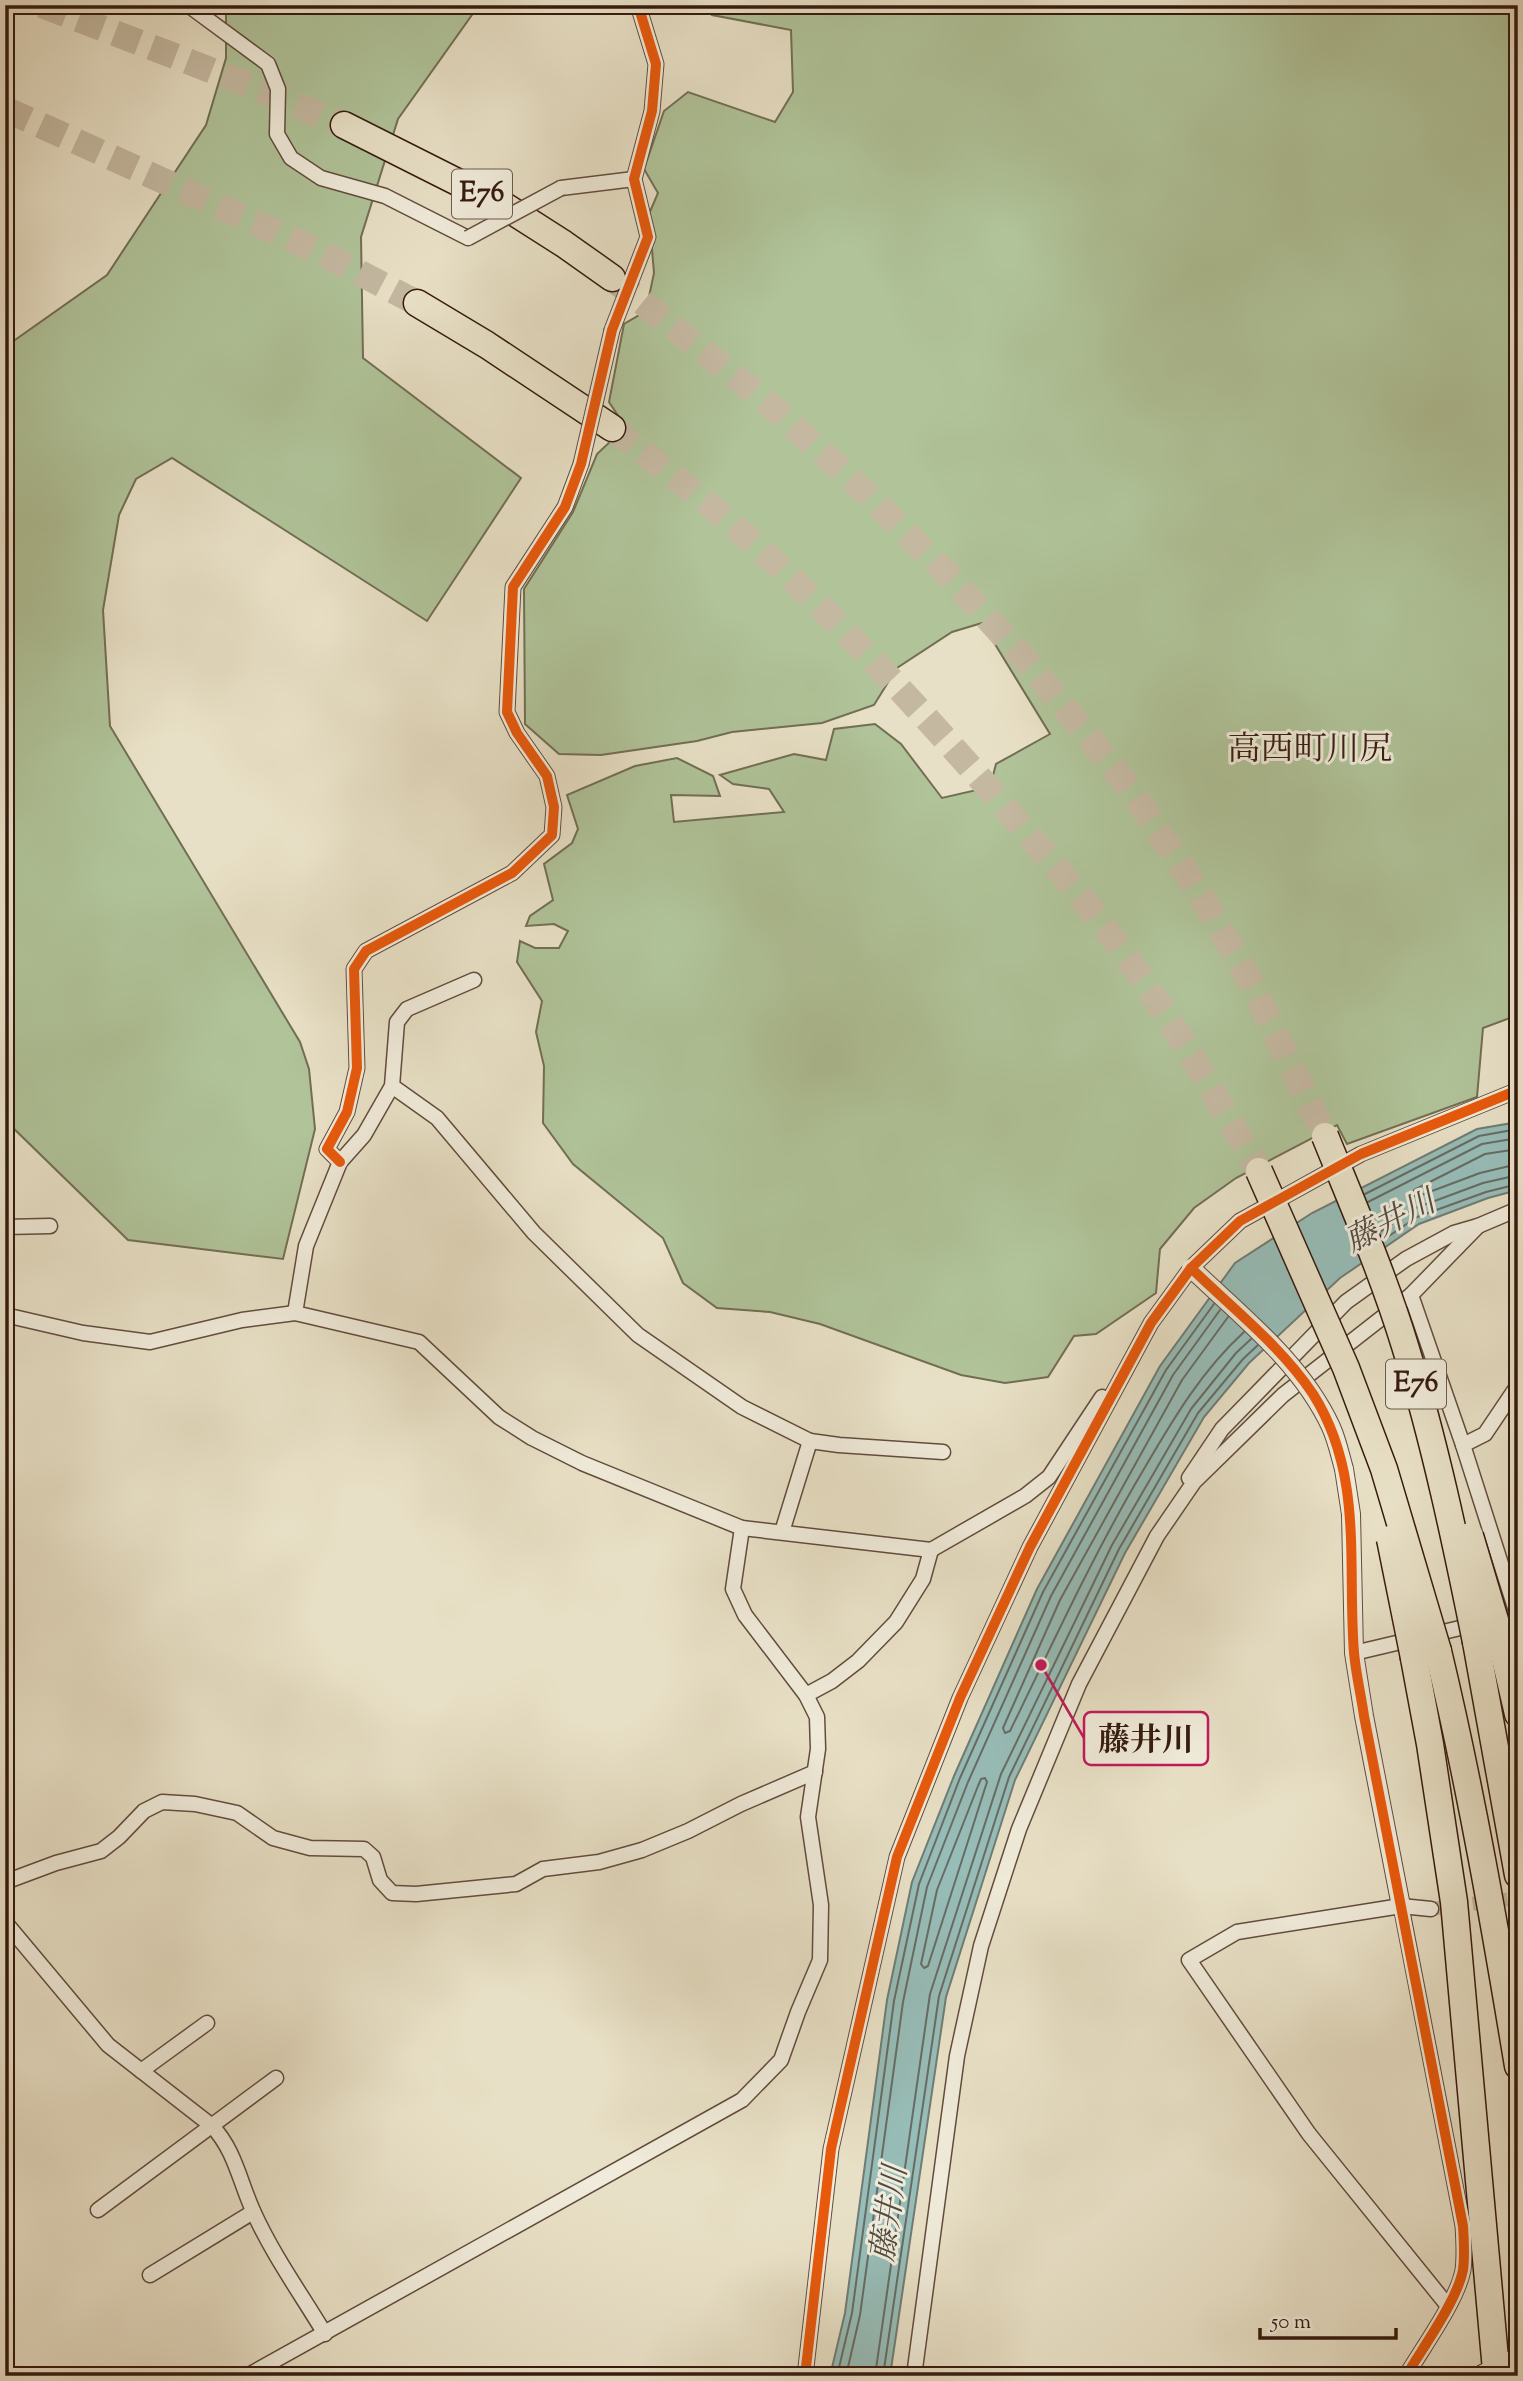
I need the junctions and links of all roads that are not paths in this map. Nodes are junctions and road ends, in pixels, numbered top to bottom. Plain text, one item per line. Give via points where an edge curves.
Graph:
1 (188, 5) edge
2 (638, 5) edge
3 (344, 125) tunnel mouth
4 (634, 179) junction
5 (612, 278) tunnel mouth
6 (417, 303) tunnel mouth
7 (612, 428) tunnel mouth
8 (474, 980) dead end
9 (392, 1086) junction
10 (1518, 1090) edge
11 (1325, 1136) tunnel mouth
12 (340, 1162) junction
13 (1259, 1171) tunnel mouth
14 (1518, 1209) edge
15 (50, 1226) dead end
16 (1478, 1226) junction
17 (5, 1227) edge
18 (1191, 1268) junction
19 (1411, 1295) junction
20 (295, 1313) junction
21 (5, 1315) edge
22 (1151, 1323) junction
23 (1518, 1385) edge
24 (810, 1441) junction
25 (1463, 1445) junction
26 (943, 1452) dead end
27 (1194, 1482) junction
28 (742, 1528) junction
29 (782, 1532) junction
30 (931, 1550) junction
31 (1517, 1616) edge
32 (1488, 1640) junction
33 (1354, 1653) junction
34 (1426, 1654) junction
35 (806, 1695) junction
36 (1518, 1714) edge
37 (815, 1772) junction
38 (1518, 1875) edge
39 (5, 1882) edge
40 (1401, 1906) junction
41 (1431, 1909) tunnel mouth
42 (5, 1922) edge
43 (208, 2023) dead end
44 (1518, 2066) edge
45 (141, 2071) junction
46 (276, 2078) dead end
47 (212, 2126) junction
48 (98, 2210) dead end
49 (253, 2212) junction
50 (150, 2275) dead end
51 (1448, 2306) junction
52 (325, 2333) junction
53 (1499, 2370) edge
54 (247, 2376) edge
55 (806, 2376) edge
56 (914, 2376) edge
57 (1406, 2376) edge

1 - 4 street, bridge via 268,64 278,89 277,134 291,158 321,178 386,196 468,239 561,188
2 - 4 street via 656,64 652,111
3 - 5 highway, E76 via 503,205
4 - 12 street, bridge via 648,237 612,330 581,464 565,507 513,587 507,712 547,776 554,807 552,835 512,873 366,951 354,969 357,1068 347,1112 327,1149
6 - 7 highway
8 - 9 street via 407,1009 397,1022
9 - 12 street via 364,1135
9 - 24 street via 437,1118 534,1233 638,1335 742,1407
10 - 18 street via 1349,1161 1240,1221
11 - 32 highway, E76, bridge via 1405,1346
12 - 20 street via 306,1246
13 - 34 highway, E76, bridge via 1346,1368 1384,1469
14 - 16 street
15 - 17 street
16 - 19 street
16 - 27 street via 1454,1233 1406,1259 1346,1302 1222,1429 1188,1479
18 - 22 street
18 - 33 street, bridge via 1291,1365 1332,1428 1351,1514
19 - 25 street
19 - 27 street via 1283,1395
20 - 21 street via 150,1342
20 - 28 street via 419,1342 499,1417 533,1438 582,1463
22 - 30 street via 1049,1477 1025,1496
22 - 55 street via 1030,1547 960,1698 897,1857 831,2148
23 - 25 street via 1485,1434
24 - 26 street
24 - 29 street
25 - 31 street
27 - 56 street via 1157,1536 1079,1684 1019,1829 981,1946 957,2056
28 - 29 street
28 - 35 street via 733,1589 745,1615
29 - 30 street
30 - 35 street via 923,1579 896,1622 858,1661
31 - 33 street
32 - 36 highway
32 - 38 highway, E76
33 - 40 street
34 - 44 highway, E76 via 1482,1847
34 - 53 highway via 1430,1744 1454,1902
35 - 37 street via 817,1717
37 - 39 street via 642,1850 543,1870 516,1884 392,1893 364,1849 310,1848 273,1838 237,1813 162,1802 144,1811 102,1852
37 - 52 street via 808,1817 821,1905 820,1961 781,2060 743,2100
40 - 41 street
40 - 51 street via 1463,2226 1462,2272
40 - 51 street via 1237,1932 1189,1960 1308,2134
42 - 45 street via 108,2045
43 - 45 street
45 - 47 street
46 - 47 street
47 - 48 street
47 - 49 street via 226,2140
49 - 50 street
49 - 52 street
51 - 57 street
52 - 54 street

